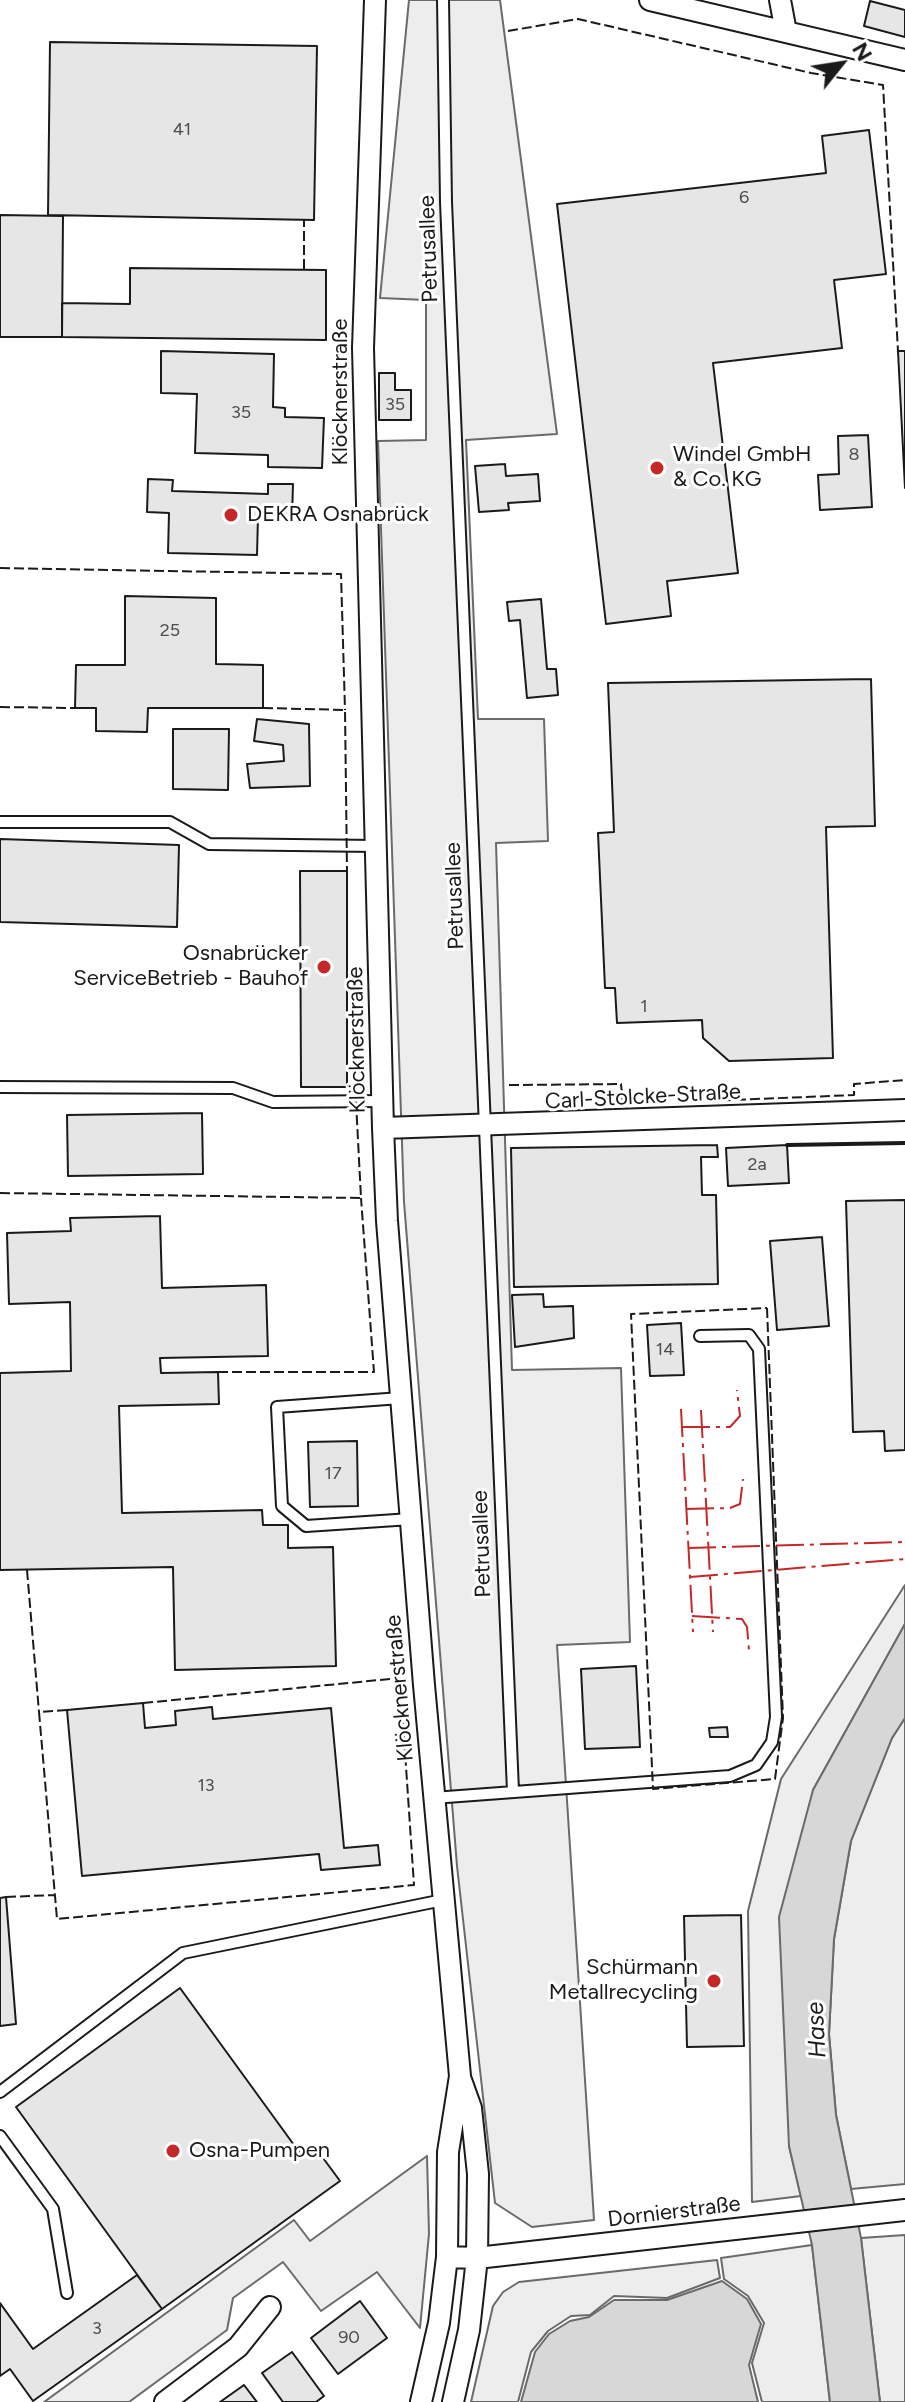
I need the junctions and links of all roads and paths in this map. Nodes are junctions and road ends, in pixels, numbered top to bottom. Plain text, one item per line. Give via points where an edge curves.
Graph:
1 (375, 0) edge
2 (443, 0) edge
3 (650, 0) edge
4 (780, 0) edge
5 (786, 32) junction
6 (905, 60) edge
7 (0, 822) edge
8 (376, 846) junction
9 (0, 1087) edge
10 (382, 1101) junction
11 (905, 1110) edge
12 (485, 1127) junction
13 (383, 1128) junction
14 (700, 1336) dead end
15 (401, 1398) junction
16 (411, 1519) junction
17 (513, 1791) junction
18 (433, 1798) junction
19 (443, 1900) junction
20 (460, 2076) junction
21 (0, 2092) edge
22 (0, 2136) edge
23 (905, 2210) edge
24 (447, 2257) junction
25 (477, 2258) junction
26 (67, 2293) dead end
27 (270, 2307) dead end
28 (165, 2402) edge
29 (421, 2402) edge
30 (453, 2402) edge

1 - 8 street, Klöcknerstraße via 363,348
2 - 12 lane, Petrusallee via 446,202
3 - 5 street
4 - 5 street
5 - 6 street
7 - 8 lane via 170,822 209,844
8 - 10 street, Klöcknerstraße
9 - 10 lane via 233,1088 273,1102
10 - 13 street, Klöcknerstraße
11 - 12 street, Carl-Stolcke-Straße
12 - 13 street, Carl-Stolcke-Straße
12 - 17 lane, Petrusallee
13 - 15 street, Klöcknerstraße
14 - 17 lane via 749,1335 759,1349 776,1717 772,1742 756,1765 730,1776
15 - 16 street, Klöcknerstraße
15 - 16 lane via 277,1407 282,1506 306,1526
16 - 18 street, Klöcknerstraße
17 - 18 lane
18 - 19 street, Klöcknerstraße
19 - 20 street, Klöcknerstraße
19 - 21 lane via 183,1953
20 - 24 street, Klöcknerstraße via 448,2152
20 - 25 street, Klöcknerstraße via 471,2108 478,2174
22 - 26 lane via 53,2209
23 - 25 street, Dornierstraße
24 - 25 street, Dornierstraße
24 - 29 street, Klöcknerstraße
25 - 30 street, Klöcknerstraße
27 - 28 street via 238,2347

